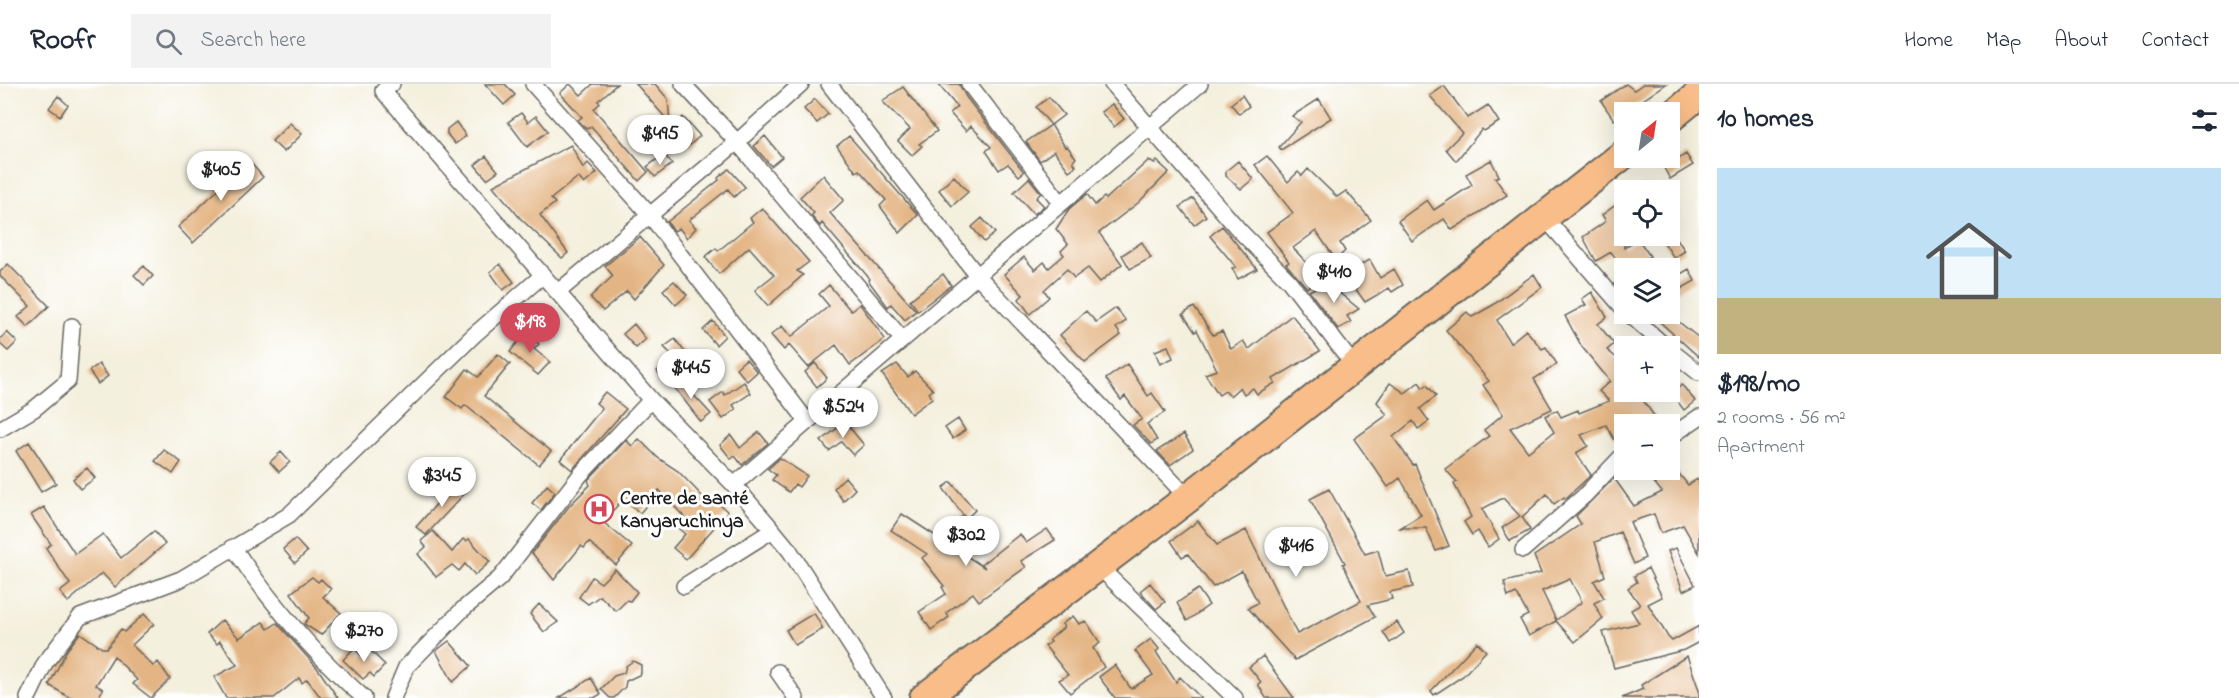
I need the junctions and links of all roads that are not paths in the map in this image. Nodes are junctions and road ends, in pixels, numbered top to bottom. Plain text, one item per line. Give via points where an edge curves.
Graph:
1 (392, 84) edge
2 (533, 84) edge
3 (683, 84) edge
4 (801, 84) edge
5 (829, 84) edge
6 (969, 84) edge
7 (1112, 84) edge
8 (1200, 84) edge
9 (1699, 94) edge
10 (1680, 110) edge
11 (1147, 127) junction
12 (736, 142) junction
13 (1614, 162) edge
14 (1060, 202) junction
15 (649, 214) junction
16 (1545, 218) junction
17 (976, 274) junction
18 (543, 275) junction
19 (558, 292) junction
20 (1614, 297) edge
21 (1640, 324) edge
22 (72, 326) dead end
23 (1654, 336) edge
24 (902, 339) junction
25 (1680, 358) edge
26 (1355, 367) junction
27 (1699, 374) edge
28 (651, 400) junction
29 (1699, 417) edge
30 (807, 421) junction
31 (0, 429) edge
32 (1680, 430) edge
33 (1614, 464) edge
34 (734, 484) junction
35 (1188, 498) junction
36 (773, 530) junction
37 (233, 547) junction
38 (1523, 550) dead end
39 (1098, 565) junction
40 (684, 586) dead end
41 (778, 672) dead end
42 (28, 698) edge
43 (364, 698) edge
44 (393, 698) edge
45 (796, 698) edge
46 (885, 698) edge
47 (924, 698) edge
48 (1235, 698) edge

1 - 18 street via 383,91
2 - 15 street
3 - 12 street
4 - 12 street
5 - 17 street
6 - 14 street
7 - 11 street
8 - 11 street
9 - 10 highway
11 - 14 street
11 - 26 street via 1289,281
12 - 15 street
12 - 24 street
13 - 16 highway
14 - 17 street
15 - 19 street
15 - 30 street
16 - 20 street
16 - 26 highway
17 - 24 street
17 - 35 street
18 - 19 street
18 - 37 street via 474,335 289,515
19 - 28 street
21 - 23 street
22 - 31 street via 68,381 34,409
24 - 30 street
25 - 27 street
26 - 35 highway
28 - 34 street
28 - 44 street via 581,474 500,578 406,667
29 - 32 street
30 - 34 street
33 - 38 street
34 - 36 street
35 - 39 highway
36 - 40 street
36 - 46 street
37 - 42 street via 181,579 80,617 45,663
37 - 43 street via 320,659
39 - 47 highway
39 - 48 street
41 - 45 street

